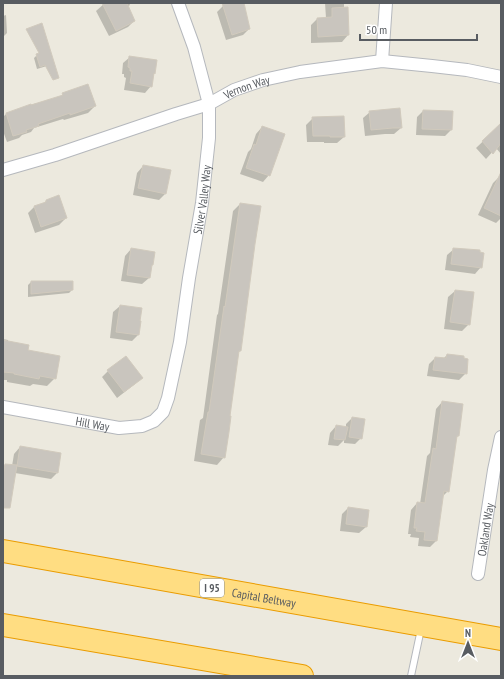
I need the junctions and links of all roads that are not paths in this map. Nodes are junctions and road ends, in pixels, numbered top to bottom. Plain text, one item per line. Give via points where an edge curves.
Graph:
1 (178, 3) edge
2 (386, 3) edge
3 (382, 61) junction
4 (501, 77) edge
5 (209, 104) junction
6 (3, 170) edge
7 (168, 398) joint
8 (3, 407) edge
9 (501, 437) edge
10 (3, 551) edge
11 (478, 574) dead end
12 (3, 625) edge
13 (422, 625) junction
14 (501, 639) edge
15 (302, 676) edge
16 (411, 676) edge

1 - 5 street, Silver Valley Way via 194,47
2 - 3 street
3 - 4 street, Vernon Way via 467,70
3 - 5 street, Vernon Way via 300,72 263,80 234,90
5 - 6 street, Vernon Way via 55,156
5 - 7 street, Silver Valley Way via 209,138 202,203 180,342
7 - 8 street, Hill Way via 163,412 154,421 142,426 119,428
9 - 11 street, Oakland Way
10 - 13 highway, Capital Beltway / I 95
12 - 15 highway
13 - 14 highway, Capital Beltway / I 95
13 - 16 lane

